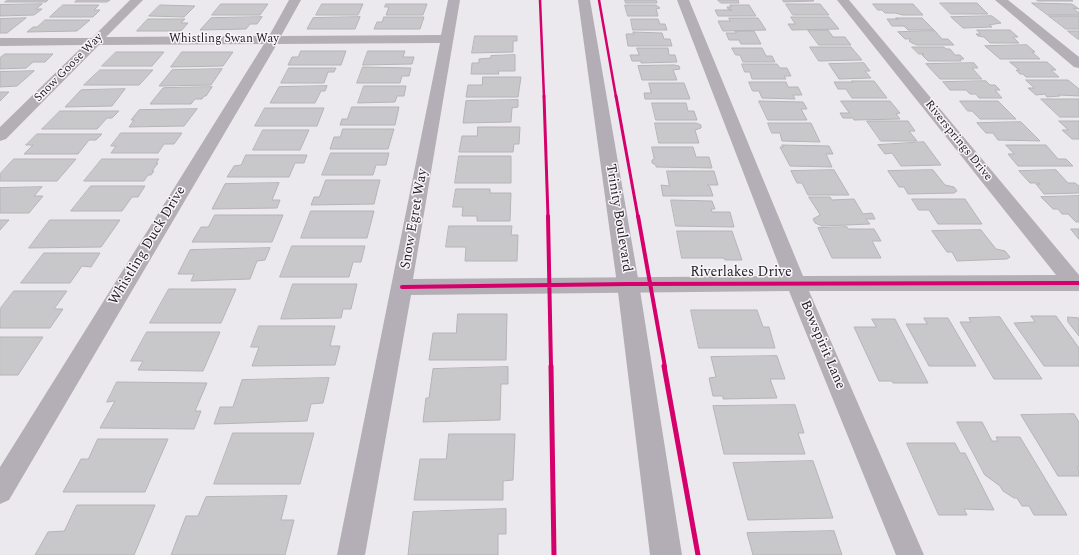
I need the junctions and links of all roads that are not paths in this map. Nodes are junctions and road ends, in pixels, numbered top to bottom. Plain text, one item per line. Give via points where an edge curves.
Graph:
1 (137, 0) edge
2 (295, 0) edge
3 (454, 0) edge
4 (584, 0) edge
5 (683, 0) edge
6 (843, 0) edge
7 (1001, 0) edge
8 (447, 39) junction
9 (273, 40) junction
10 (97, 41) junction
11 (0, 42) edge
12 (1079, 64) edge
13 (0, 136) edge
14 (1076, 283) edge
15 (628, 284) junction
16 (796, 284) junction
17 (402, 287) junction
18 (0, 491) edge
19 (351, 555) edge
20 (666, 555) edge
21 (910, 555) edge

1 - 10 street, Snow Goose Way
2 - 9 street, Whistling Duck Drive
3 - 8 street, Snow Egret Way
4 - 15 main road, Trinity Boulevard
5 - 16 street, Bowspirit Lane
6 - 14 street, Riversprings Drive
7 - 12 street
8 - 9 street, Whistling Swan Way
8 - 17 street, Snow Egret Way
9 - 10 street, Whistling Swan Way
9 - 18 street, Whistling Duck Drive
10 - 11 street, Whistling Swan Way
10 - 13 street, Snow Goose Way
14 - 16 street, Riverlakes Drive
15 - 16 street, Riverlakes Drive
15 - 17 street, Riverlakes Drive
15 - 20 main road, Trinity Boulevard
16 - 21 street, Bowspirit Lane
17 - 19 street, Snow Egret Way

